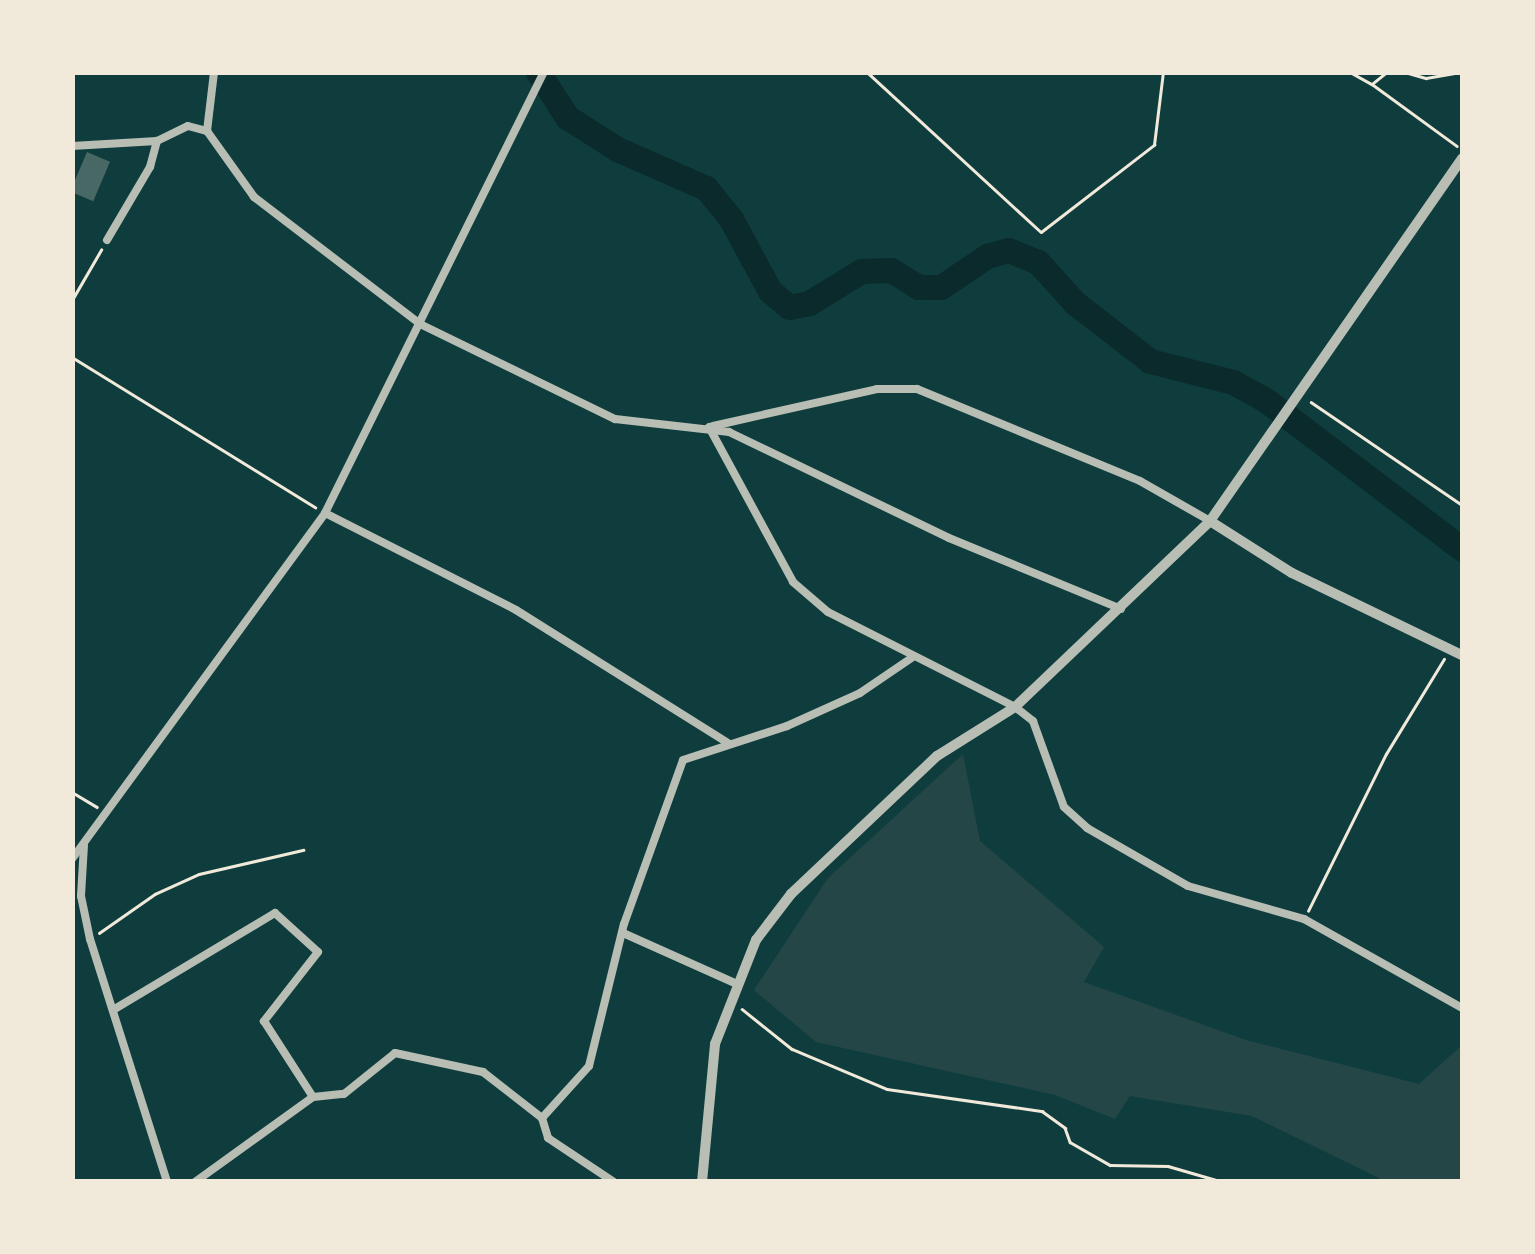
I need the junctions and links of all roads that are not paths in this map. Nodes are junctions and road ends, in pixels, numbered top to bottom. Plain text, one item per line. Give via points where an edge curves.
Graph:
1 (214, 72) edge
2 (544, 72) edge
3 (207, 130) junction
4 (156, 141) junction
5 (72, 146) edge
6 (1462, 158) edge
7 (107, 240) road end
8 (420, 324) junction
9 (709, 427) junction
10 (325, 513) junction
11 (1210, 522) junction
12 (1121, 609) junction
13 (1462, 655) edge
14 (913, 657) junction
15 (1016, 707) junction
16 (728, 742) junction
17 (84, 845) junction
18 (72, 858) edge
19 (623, 932) junction
20 (736, 983) junction
21 (1462, 1008) edge
22 (113, 1010) junction
23 (313, 1097) junction
24 (542, 1118) junction
25 (166, 1182) edge
26 (195, 1182) edge
27 (614, 1182) edge
28 (702, 1182) edge

1 - 3 street
2 - 8 street
3 - 4 street via 188,126
3 - 8 street via 254,198
4 - 5 street
4 - 7 street via 150,167
6 - 11 street
8 - 9 street via 615,420
8 - 10 street
9 - 11 street via 877,389 916,390 1140,480
9 - 12 street
9 - 14 street via 793,582 828,612
10 - 16 street via 516,610
10 - 17 street
11 - 12 street
11 - 13 street via 1292,572
12 - 15 street
14 - 15 street
14 - 16 street via 860,693 787,726
15 - 20 street via 937,756 836,846 768,925
15 - 21 street via 1032,722 1064,807 1087,828 1188,886 1304,919
16 - 19 street via 684,760 675,773
17 - 18 street
17 - 22 street via 80,896
19 - 20 street
19 - 24 street via 589,1066
20 - 28 street via 716,1044
22 - 23 street via 275,913 318,952 264,1021
22 - 25 street
23 - 24 street via 344,1094 395,1053 419,1055 483,1072
23 - 26 street
24 - 27 street via 548,1138

